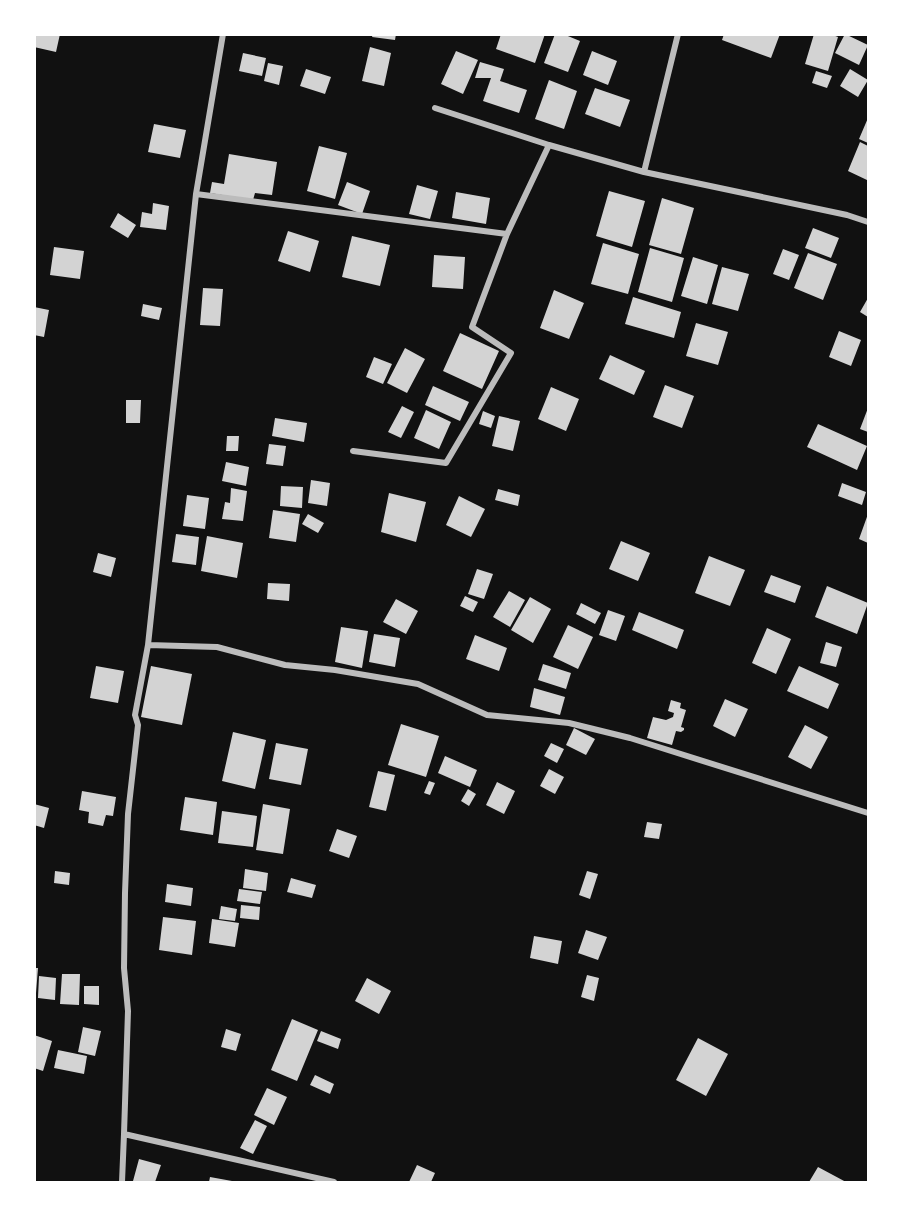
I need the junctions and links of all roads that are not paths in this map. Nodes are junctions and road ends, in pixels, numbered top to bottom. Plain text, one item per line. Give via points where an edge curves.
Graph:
1 (223, 34) edge
2 (677, 35) edge
3 (435, 108) dead end
4 (549, 145) junction
5 (644, 172) junction
6 (196, 194) junction
7 (868, 222) edge
8 (507, 234) junction
9 (353, 451) dead end
10 (148, 645) junction
11 (868, 813) edge
12 (124, 1134) junction
13 (122, 1182) edge
14 (334, 1182) edge

1 - 6 street
2 - 5 street
3 - 4 street
4 - 5 street
4 - 8 street
5 - 7 street
6 - 8 street
6 - 10 street
8 - 9 street via 472,327 511,353 446,464
10 - 11 street via 217,647 285,665 418,684 487,715 569,723 630,738
10 - 12 street via 135,715 138,725 128,813 123,968 128,1011
12 - 13 street
12 - 14 street

